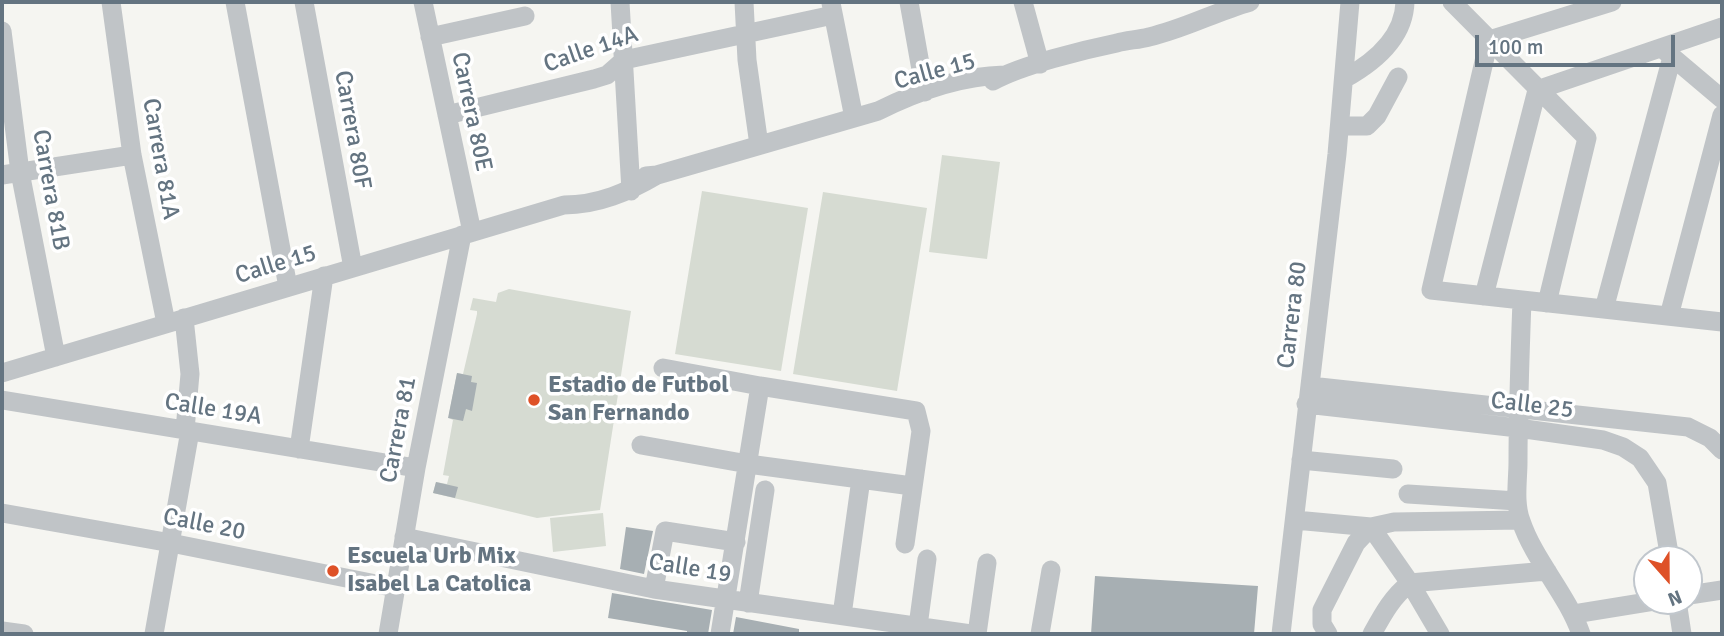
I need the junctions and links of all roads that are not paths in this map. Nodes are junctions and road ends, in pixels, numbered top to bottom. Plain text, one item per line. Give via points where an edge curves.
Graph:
1 (111, 2) edge
2 (235, 2) edge
3 (304, 2) edge
4 (422, 2) edge
5 (621, 2) edge
6 (744, 2) edge
7 (909, 2) edge
8 (1023, 2) edge
9 (1250, 2) edge
10 (1405, 2) edge
11 (1452, 2) edge
12 (1612, 2) edge
13 (1345, 6) edge
14 (832, 8) edge
15 (1216, 8) edge
16 (525, 16) dead end
17 (1722, 27) edge
18 (2, 31) edge
19 (745, 34) junction
20 (430, 37) junction
21 (1489, 40) junction
22 (1667, 53) junction
23 (624, 60) junction
24 (1040, 64) junction
25 (1004, 75) junction
26 (1398, 77) dead end
27 (1344, 79) junction
28 (1538, 90) junction
29 (925, 92) junction
30 (1722, 99) edge
31 (878, 111) junction
32 (447, 115) junction
33 (1722, 115) edge
34 (854, 118) junction
35 (1340, 126) junction
36 (759, 145) junction
37 (132, 155) junction
38 (11, 173) edge
39 (631, 184) junction
40 (467, 234) junction
41 (352, 268) junction
42 (324, 276) junction
43 (288, 287) junction
44 (1484, 296) junction
45 (1522, 300) junction
46 (1547, 303) junction
47 (1604, 309) junction
48 (1669, 316) junction
49 (175, 321) junction
50 (1722, 322) edge
51 (56, 357) junction
52 (663, 368) dead end
53 (2, 373) edge
54 (760, 386) junction
55 (1308, 395) junction
56 (2, 400) edge
57 (1518, 419) junction
58 (188, 430) junction
59 (641, 445) dead end
60 (299, 449) junction
61 (1722, 450) edge
62 (1301, 460) junction
63 (748, 464) junction
64 (416, 468) junction
65 (1393, 470) dead end
66 (860, 479) junction
67 (912, 486) junction
68 (765, 490) dead end
69 (1408, 494) dead end
70 (1519, 511) junction
71 (2, 513) edge
72 (1295, 520) junction
73 (1371, 527) junction
74 (404, 537) junction
75 (736, 542) junction
76 (171, 543) junction
77 (905, 544) dead end
78 (1668, 545) edge
79 (927, 559) dead end
80 (987, 563) dead end
81 (1051, 570) dead end
82 (1547, 570) junction
83 (1410, 583) junction
84 (396, 588) junction
85 (654, 589) junction
86 (1722, 590) edge
87 (1703, 593) edge
88 (726, 600) junction
89 (748, 603) junction
90 (1633, 604) edge
91 (1574, 614) junction
92 (842, 615) junction
93 (1679, 615) edge
94 (918, 626) junction
95 (2, 631) edge
96 (24, 634) edge
97 (154, 634) edge
98 (388, 634) edge
99 (720, 634) edge
100 (974, 634) edge
101 (1040, 634) edge
102 (1281, 634) edge
103 (1328, 634) edge
104 (1373, 634) edge
105 (1440, 634) edge
106 (1581, 634) edge
107 (1682, 634) edge

1 - 37 street, Carrera 81A
2 - 43 street
3 - 41 street, Carrera 80F
4 - 20 street, Carrera 80E
5 - 23 street
6 - 19 street
7 - 29 street
8 - 24 street
9 - 15 street, Calle 15
10 - 27 street via 1391,41 1368,66
11 - 21 street
12 - 21 street
13 - 27 street, Carrera 80
14 - 19 street, Calle 14A
14 - 34 street
15 - 24 street, Calle 15 via 1143,26 1118,42
16 - 20 street
17 - 22 street
18 - 38 street, Carrera 81B
19 - 23 street, Calle 14A
19 - 36 street
20 - 32 street, Carrera 80E
21 - 28 street
21 - 44 street via 1431,290
22 - 28 street
22 - 30 street
22 - 47 street
23 - 32 street, Calle 14A via 607,75
23 - 39 street
24 - 25 street, Calle 15
25 - 29 street, Calle 15 via 981,76
25 - 31 street, Calle 15 via 984,87
26 - 35 street via 1367,126
27 - 35 street, Carrera 80
28 - 44 street
28 - 46 street via 1587,138
29 - 31 street, Calle 15
31 - 34 street, Calle 15
32 - 40 street, Carrera 80E
33 - 48 street
34 - 36 street, Calle 15
35 - 55 street, Carrera 80
36 - 39 street, Calle 15
37 - 38 street
37 - 49 street, Carrera 81A
38 - 51 street, Carrera 81B
39 - 40 street, Calle 15 via 580,192 564,205
40 - 41 street, Calle 15
40 - 64 street, Carrera 81
41 - 42 street, Calle 15
42 - 43 street, Calle 15
42 - 60 street
43 - 49 street, Calle 15
44 - 45 street
45 - 46 street
45 - 57 street
46 - 47 street
47 - 48 street
48 - 50 street
49 - 51 street, Calle 15
49 - 58 street via 190,374
51 - 53 street, Calle 15
52 - 54 street
54 - 63 street
54 - 67 street via 916,411 921,431
55 - 57 street, Calle 25
55 - 62 street, Carrera 80
56 - 58 street, Calle 19A
57 - 61 street, Calle 25 via 1688,427
57 - 70 street
57 - 78 street, Calle 25 via 1603,440 1640,458 1657,483
58 - 60 street, Calle 19A
58 - 76 street
59 - 63 street
60 - 64 street, Calle 19A
62 - 65 street
62 - 72 street, Carrera 80
63 - 66 street
63 - 75 street
64 - 74 street, Carrera 81
66 - 67 street
66 - 92 street
67 - 77 street
68 - 89 street
69 - 70 street
70 - 73 street
70 - 82 street
71 - 76 street, Calle 20
72 - 73 street
72 - 102 street, Carrera 80
73 - 83 street
73 - 103 street via 1356,543 1322,610
74 - 84 street, Carrera 81
74 - 85 street, Calle 19
75 - 85 street via 665,531
75 - 88 street
76 - 84 street, Calle 20
76 - 97 street
79 - 94 street
80 - 100 street
81 - 101 street
82 - 83 street
82 - 91 street
83 - 104 street via 1386,608
83 - 105 street
84 - 98 street, Carrera 81
85 - 88 street, Calle 19
86 - 87 street
88 - 89 street, Calle 19
88 - 99 street
89 - 92 street, Calle 19
90 - 91 street
91 - 106 street
92 - 94 street, Calle 19
93 - 107 street
94 - 100 street, Calle 19
95 - 96 street

